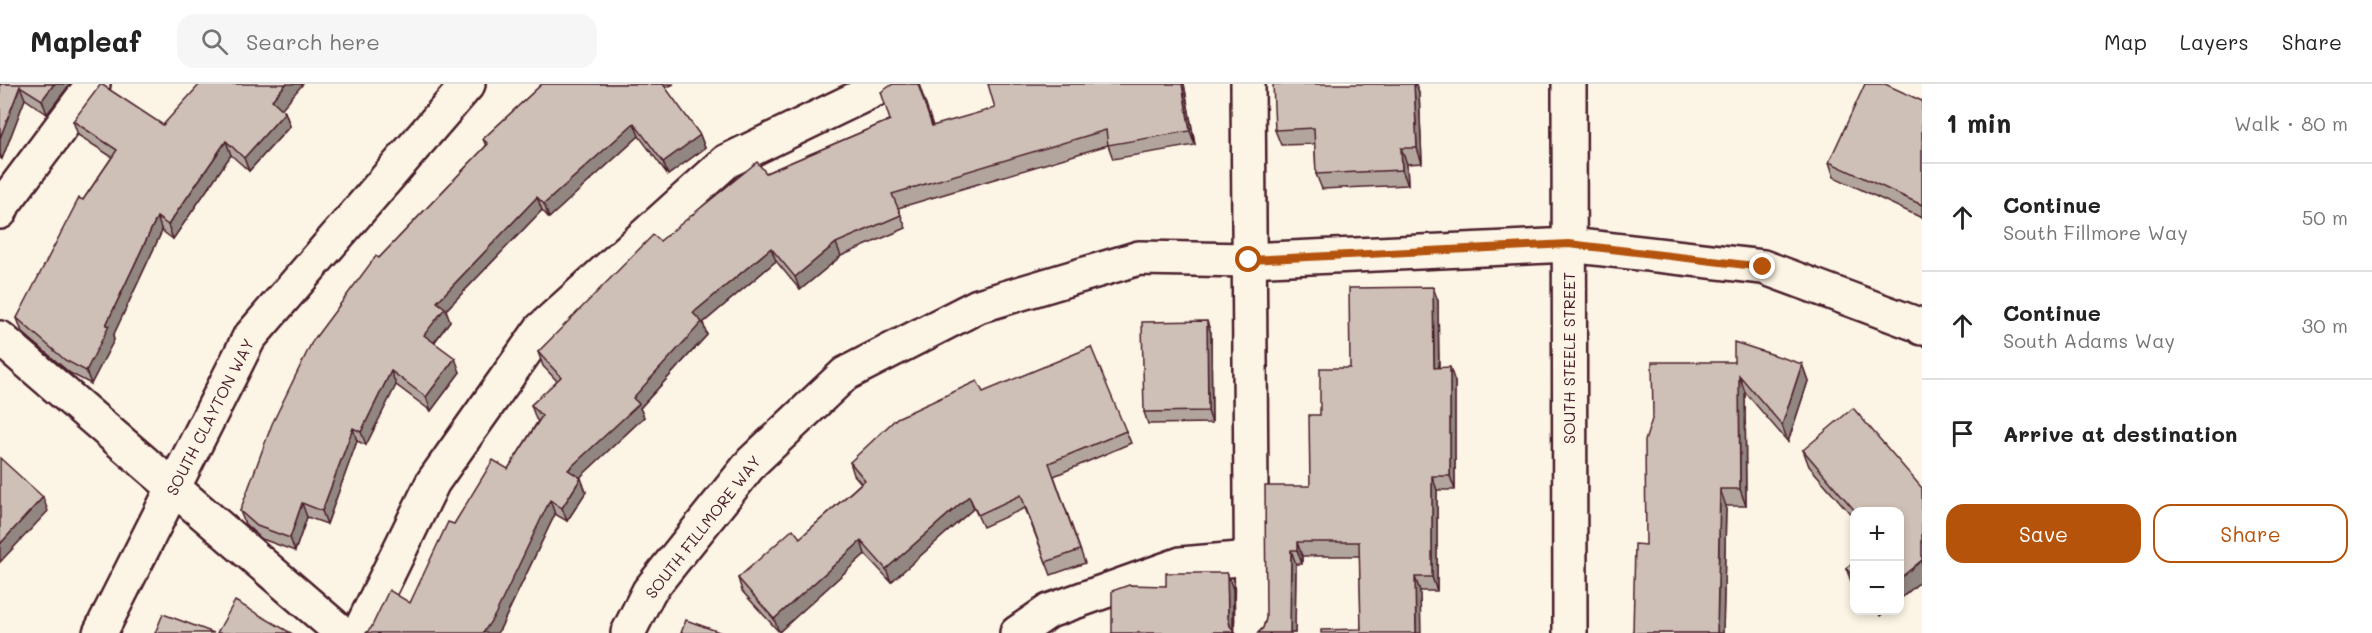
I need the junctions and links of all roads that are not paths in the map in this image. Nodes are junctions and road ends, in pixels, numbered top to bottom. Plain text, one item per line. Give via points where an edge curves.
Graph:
1 (93, 84) edge
2 (468, 84) edge
3 (887, 84) edge
4 (1248, 84) edge
5 (1569, 84) edge
6 (0, 212) edge
7 (1569, 244) junction
8 (1249, 260) junction
9 (1922, 328) edge
10 (0, 338) edge
11 (174, 488) junction
12 (1251, 558) junction
13 (100, 633) edge
14 (342, 633) edge
15 (359, 633) edge
16 (628, 633) edge
17 (1017, 633) edge
18 (1252, 633) edge
19 (1569, 633) edge

1 - 6 street
2 - 11 street, SOUTH CLAYTON WAY via 249,338
3 - 15 street via 727,160 541,329 433,482
4 - 8 street
5 - 7 street, SOUTH STEELE STREET
7 - 8 street, SOUTH FILLMORE WAY
7 - 9 street, SOUTH FILLMORE WAY via 1763,267
7 - 19 street, SOUTH STEELE STREET
8 - 12 street
8 - 16 street, SOUTH FILLMORE WAY via 1139,258 978,306 845,374 752,462 649,591
10 - 11 street
11 - 13 street, SOUTH CLAYTON WAY
11 - 14 street
12 - 17 street via 1181,564 1049,611
12 - 18 street

